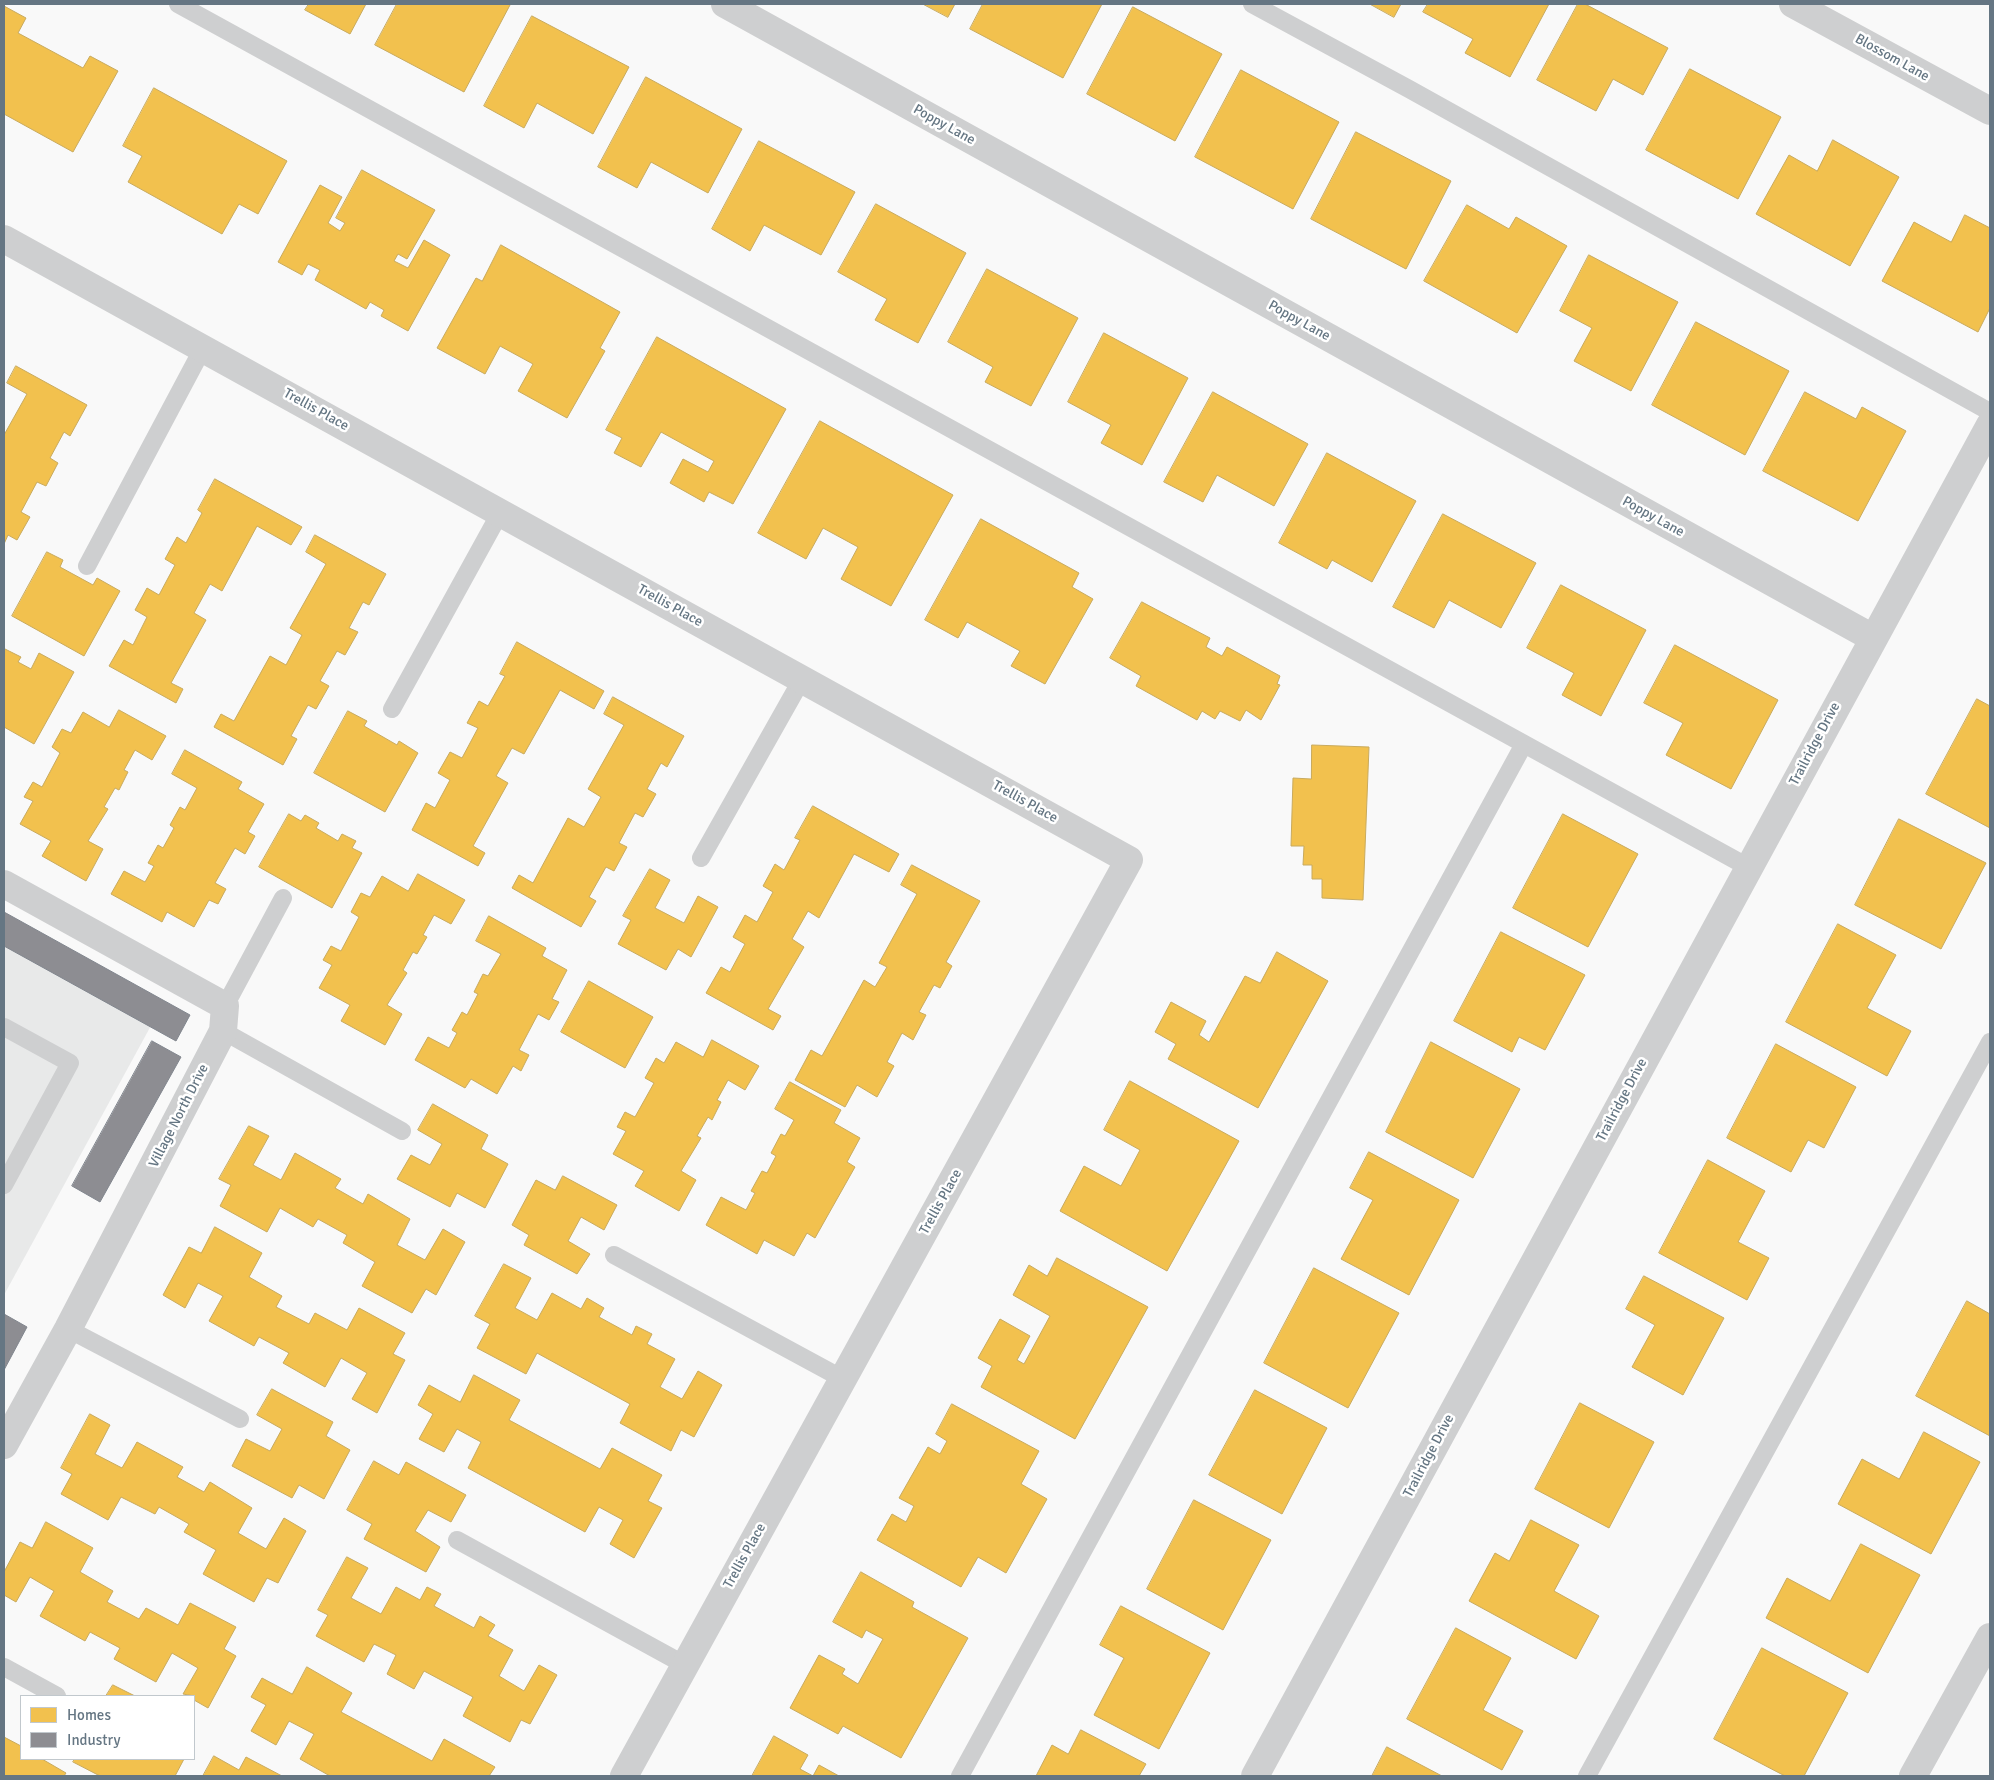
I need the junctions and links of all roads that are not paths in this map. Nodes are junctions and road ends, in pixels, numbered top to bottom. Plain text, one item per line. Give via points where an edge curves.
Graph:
1 (178, 4) edge
2 (725, 4) edge
3 (1252, 4) edge
4 (1793, 4) edge
5 (1990, 111) edge
6 (4, 239) edge
7 (203, 348) junction
8 (1990, 412) edge
9 (1990, 425) edge
10 (500, 512) junction
11 (87, 566) dead end
12 (1873, 638) junction
13 (802, 679) junction
14 (392, 708) dead end
15 (1524, 744) junction
16 (701, 858) dead end
17 (1748, 867) junction
18 (4, 884) edge
19 (283, 898) dead end
20 (224, 1019) junction
21 (4, 1027) edge
22 (1990, 1042) edge
23 (402, 1131) dead end
24 (4, 1185) edge
25 (614, 1255) dead end
26 (68, 1329) junction
27 (843, 1379) junction
28 (240, 1419) dead end
29 (4, 1445) edge
30 (457, 1540) dead end
31 (1990, 1637) edge
32 (685, 1665) junction
33 (4, 1668) edge
34 (54, 1695) edge
35 (624, 1776) edge
36 (960, 1776) edge
37 (1255, 1776) edge
38 (1587, 1776) edge
39 (1913, 1776) edge

1 - 15 lane
2 - 12 street, Poppy Lane
3 - 8 lane
4 - 5 street, Blossom Lane
6 - 7 street, Trellis Place
7 - 10 street, Trellis Place
7 - 11 lane
9 - 12 street, Trailridge Drive
10 - 13 street, Trellis Place
10 - 14 lane
12 - 17 street, Trailridge Drive
13 - 16 lane
13 - 27 street, Trellis Place via 1130,860
15 - 17 lane
15 - 36 lane
17 - 37 street, Trailridge Drive
18 - 20 street
19 - 20 lane
20 - 23 lane
20 - 26 street, Village North Drive
21 - 24 lane via 70,1063
22 - 38 lane
25 - 27 lane
26 - 28 lane
26 - 29 street, Village North Drive
27 - 32 street, Trellis Place
30 - 32 lane
31 - 39 street
32 - 35 street, Trellis Place
33 - 34 lane

